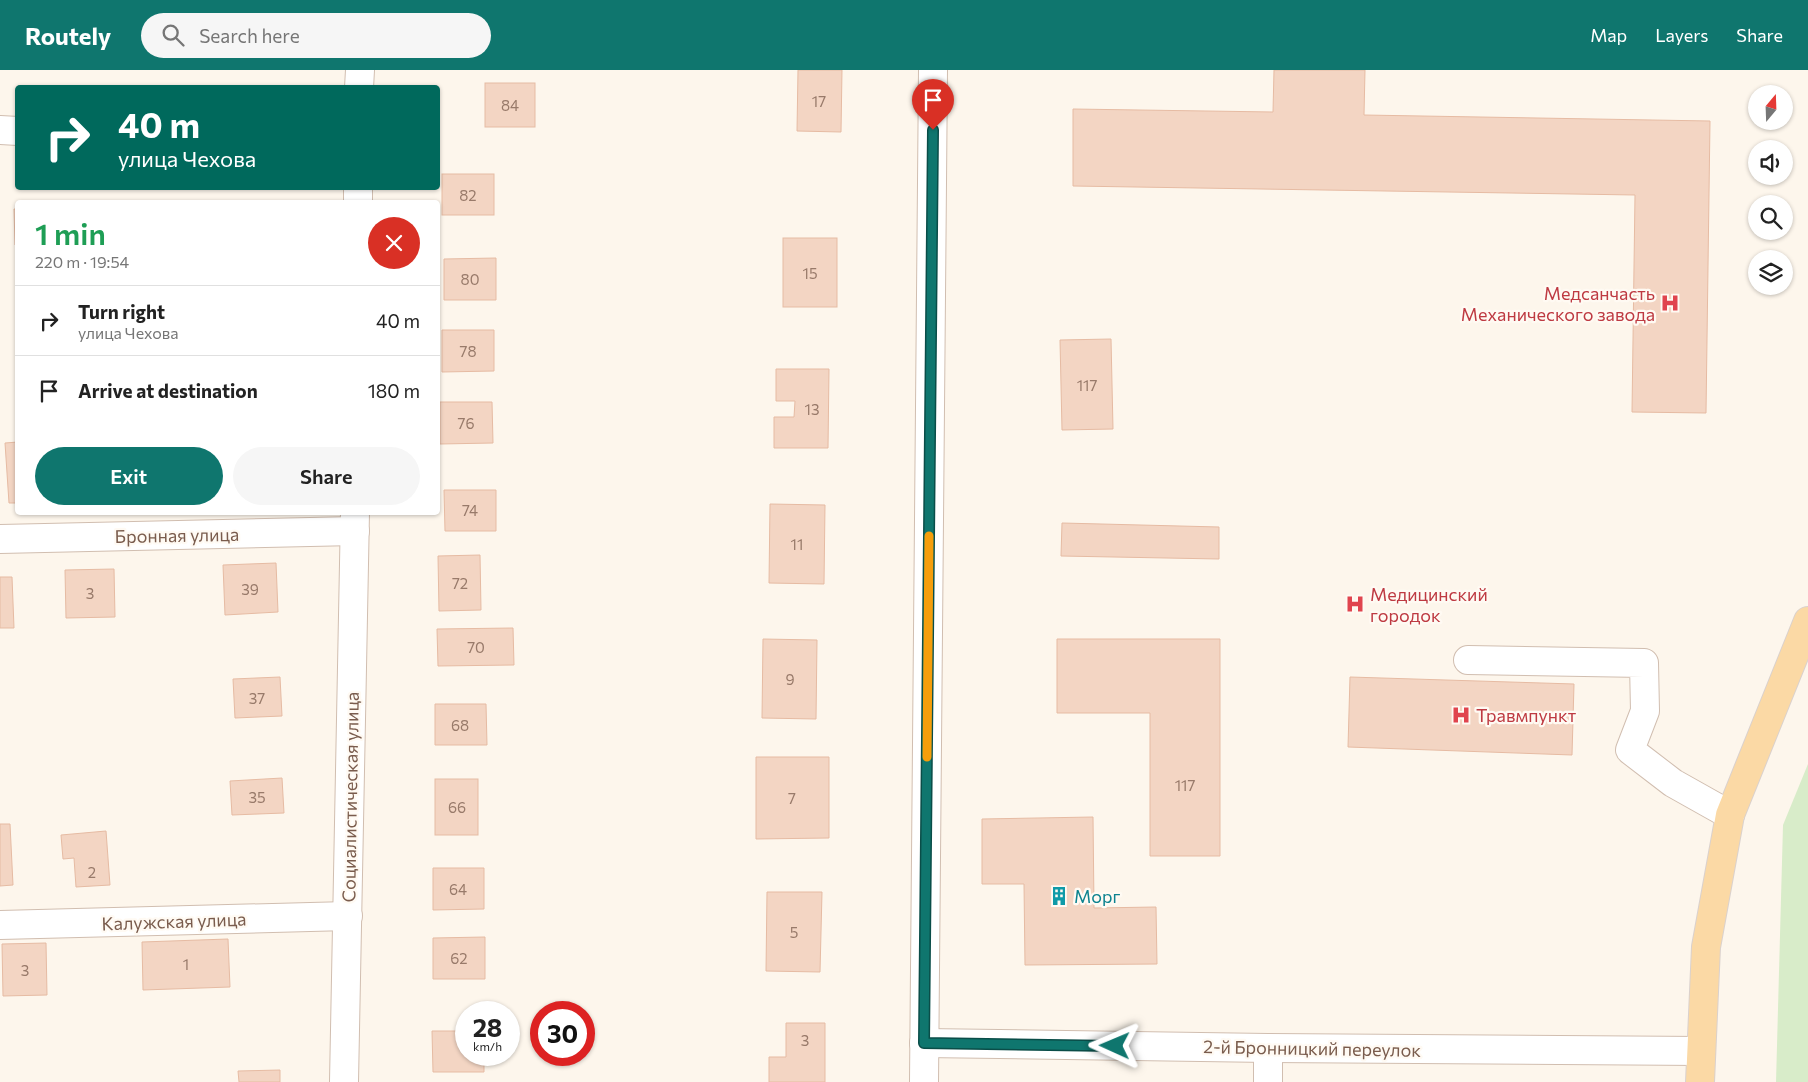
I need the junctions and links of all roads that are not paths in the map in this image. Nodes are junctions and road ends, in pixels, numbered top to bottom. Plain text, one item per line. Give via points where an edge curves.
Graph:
1 (360, 70) edge
2 (933, 70) edge
3 (359, 85) edge
4 (0, 130) edge
5 (15, 131) edge
6 (355, 522) edge
7 (0, 539) edge
8 (1808, 621) edge
9 (1468, 660) dead end
10 (1730, 815) junction
11 (348, 916) junction
12 (0, 926) edge
13 (924, 1043) junction
14 (1268, 1048) junction
15 (1701, 1051) junction
16 (344, 1082) edge
17 (924, 1082) edge
18 (1268, 1082) edge
19 (1700, 1082) edge

1 - 3 street
2 - 13 street
4 - 5 street
6 - 7 street, Бронная улица
6 - 11 street, Социалистическая улица
8 - 10 main road
9 - 10 street via 1644,662 1645,711 1630,750 1673,783
10 - 15 main road via 1706,947
11 - 12 street, Калужская улица
11 - 16 street, Социалистическая улица
13 - 14 street, 2-й Бронницкий переулок
13 - 17 street
14 - 15 street, 2-й Бронницкий переулок
14 - 18 street
15 - 19 main road

